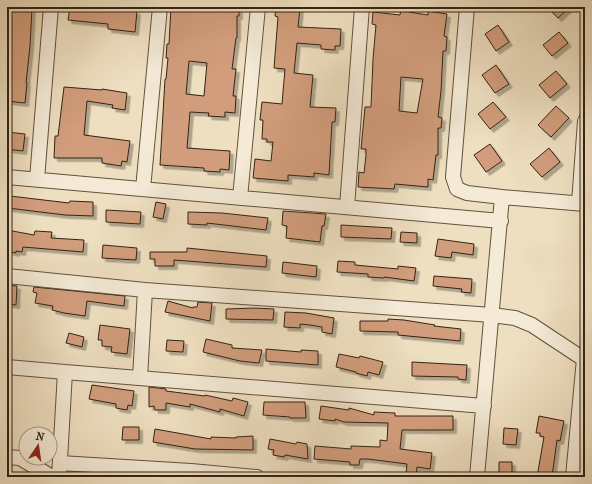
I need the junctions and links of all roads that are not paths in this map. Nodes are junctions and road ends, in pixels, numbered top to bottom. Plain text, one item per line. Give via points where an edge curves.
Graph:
1 (51, 7) edge
2 (160, 7) edge
3 (258, 7) edge
4 (362, 7) edge
5 (467, 7) edge
6 (585, 121) edge
7 (7, 177) edge
8 (37, 179) junction
9 (143, 189) junction
10 (502, 197) junction
11 (240, 198) junction
12 (582, 204) edge
13 (347, 207) junction
14 (501, 221) junction
15 (7, 276) edge
16 (145, 290) junction
17 (492, 315) junction
18 (584, 360) edge
19 (7, 367) edge
20 (65, 372) junction
21 (140, 378) junction
22 (484, 406) junction
23 (7, 457) edge
24 (59, 470) edge
25 (52, 477) edge
26 (257, 477) edge
27 (477, 477) edge
28 (574, 477) edge

1 - 8 street
2 - 9 street
3 - 11 street
4 - 13 street
5 - 10 street via 453,178 457,189 467,193
6 - 12 street
7 - 8 street
8 - 9 street
9 - 11 street
10 - 12 street
10 - 14 street
11 - 13 street
13 - 14 street
14 - 17 street
15 - 16 street
16 - 17 street
16 - 21 street
17 - 18 street via 515,318 532,326
17 - 22 street
18 - 28 street
19 - 20 street
20 - 21 street
20 - 24 street
21 - 22 street
22 - 27 street
23 - 25 street via 20,458
24 - 26 street via 191,471

